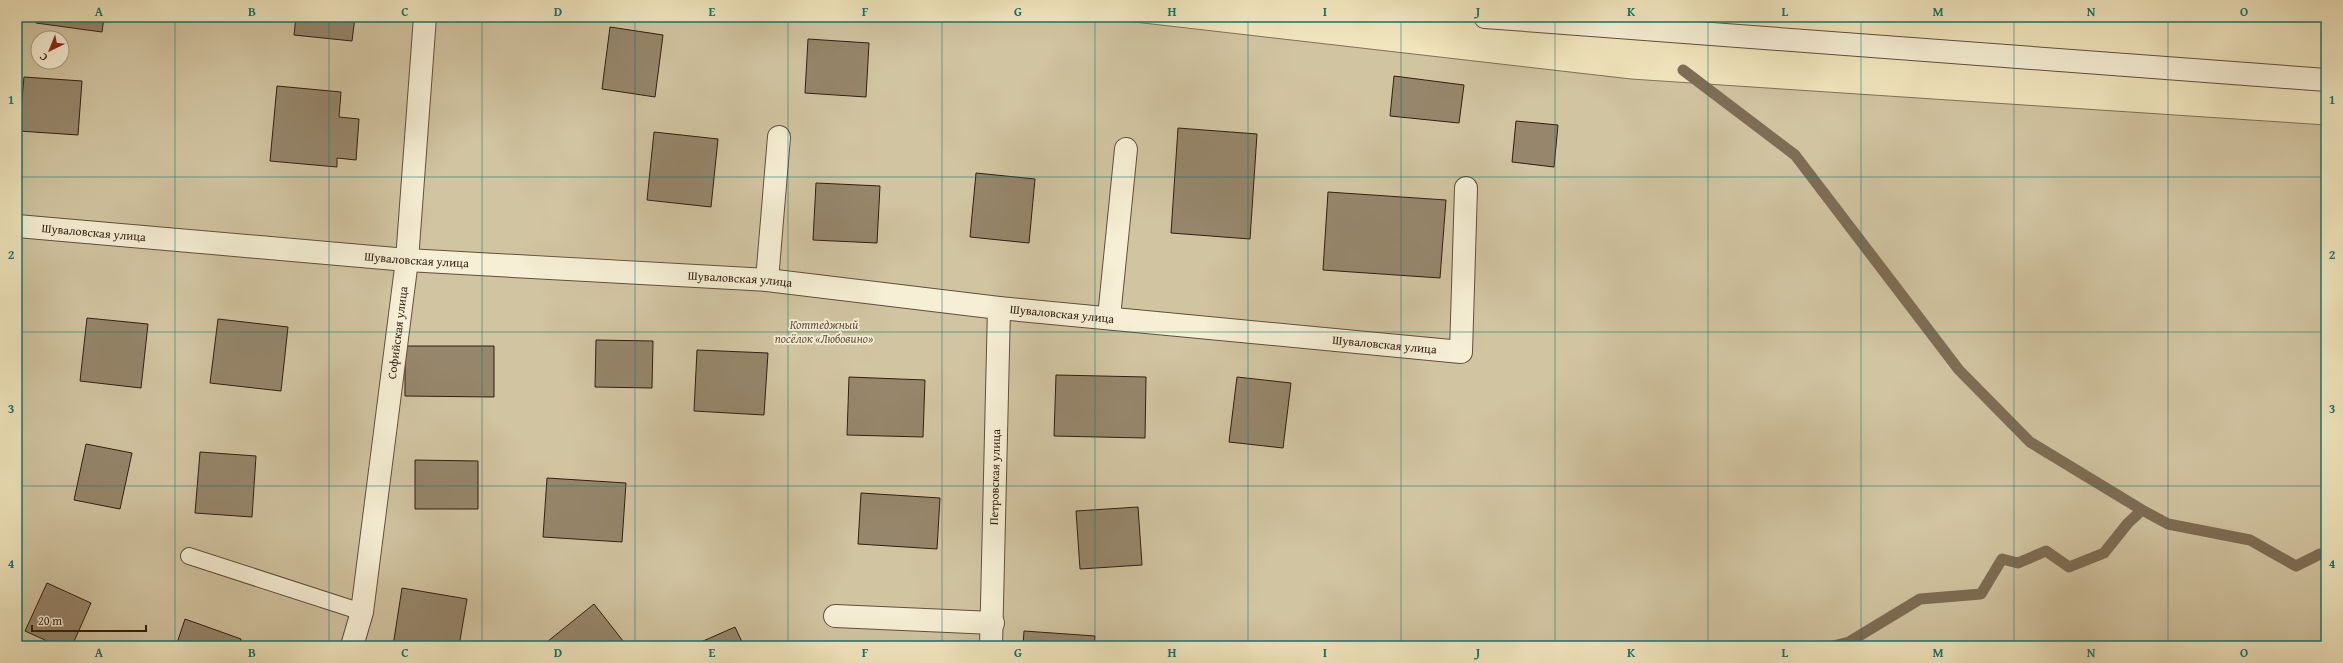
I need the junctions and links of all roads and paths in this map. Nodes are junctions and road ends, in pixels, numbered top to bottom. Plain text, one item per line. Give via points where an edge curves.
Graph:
1 (425, 17) edge
2 (1485, 17) edge
3 (2326, 80) edge
4 (779, 137) dead end
5 (1126, 149) dead end
6 (1466, 188) dead end
7 (17, 226) edge
8 (407, 260) junction
9 (767, 280) junction
10 (999, 308) junction
11 (1109, 317) junction
12 (190, 556) dead end
13 (362, 612) junction
14 (835, 616) dead end
15 (993, 623) junction
16 (352, 646) edge
17 (991, 646) edge

1 - 8 street, Софийская улица
2 - 3 street
4 - 9 street
5 - 11 street
6 - 11 street, Шуваловская улица via 1461,352
7 - 8 street, Шуваловская улица
8 - 9 street, Шуваловская улица
8 - 13 street, Софийская улица
9 - 10 street, Шуваловская улица
10 - 11 street, Шуваловская улица
10 - 15 street, Петровская улица
12 - 13 lane
13 - 16 street, Софийская улица
14 - 15 street
15 - 17 street, Петровская улица

